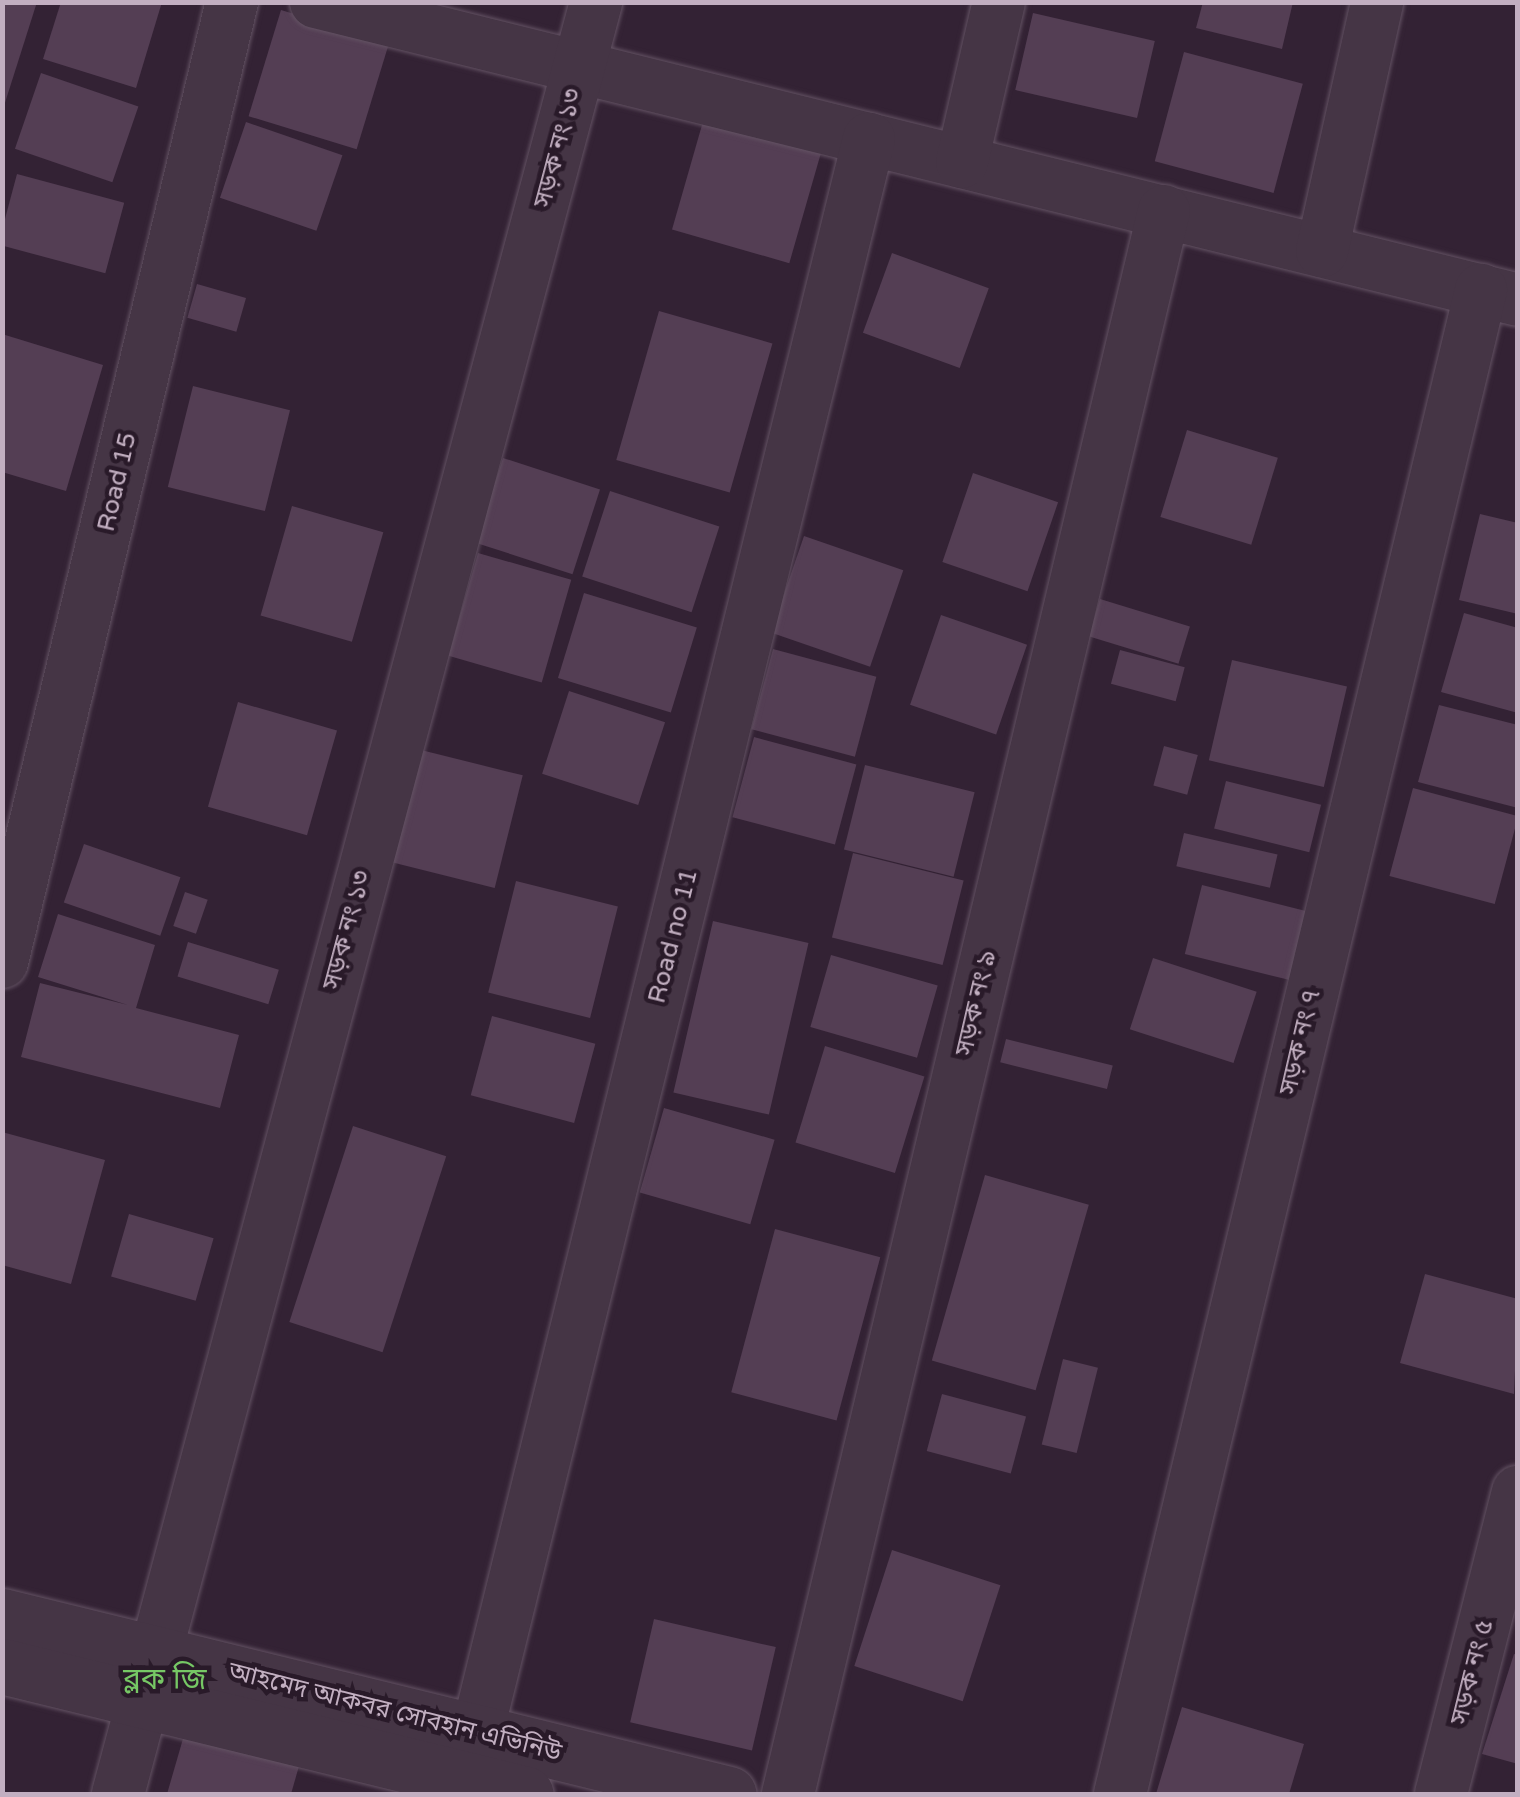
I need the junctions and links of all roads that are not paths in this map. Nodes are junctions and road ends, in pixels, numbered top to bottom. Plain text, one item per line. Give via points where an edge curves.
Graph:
1 (232, 2) edge
2 (316, 2) edge
3 (596, 2) edge
4 (999, 2) edge
5 (1377, 2) edge
6 (579, 68) junction
7 (869, 139) junction
8 (962, 162) junction
9 (1164, 211) junction
10 (1322, 251) junction
11 (1499, 295) edge
12 (2, 962) edge
13 (1518, 1492) edge
14 (2, 1616) edge
15 (2, 1666) edge
16 (146, 1676) junction
17 (469, 1769) edge
18 (118, 1794) edge
19 (526, 1794) edge
20 (729, 1794) edge
21 (788, 1794) edge
22 (1120, 1794) edge
23 (1441, 1794) edge

1 - 12 street, Road 15
2 - 6 street
3 - 6 street, সড়ক নং ১৩
4 - 8 street
5 - 10 street
6 - 7 street
6 - 16 street, সড়ক নং ১৩
7 - 8 street
7 - 17 street, Road no 11
8 - 9 street
9 - 10 street
9 - 21 street, সড়ক নং ৯
10 - 11 street
11 - 22 street, সড়ক নং ৭
13 - 23 street, সড়ক নং ৫
14 - 16 street, আহমেদ আকবর সোবহান এভিনিউ
15 - 16 street, আহমেদ আকবর সোবহান এভিনিউ
16 - 17 street, আহমেদ আকবর সোবহান এভিনিউ
16 - 18 street, সড়ক নং ১৩
17 - 19 street, আহমেদ আকবর সোবহান এভিনিউ
17 - 20 street, আহমেদ আকবর সোবহান এভিনিউ

